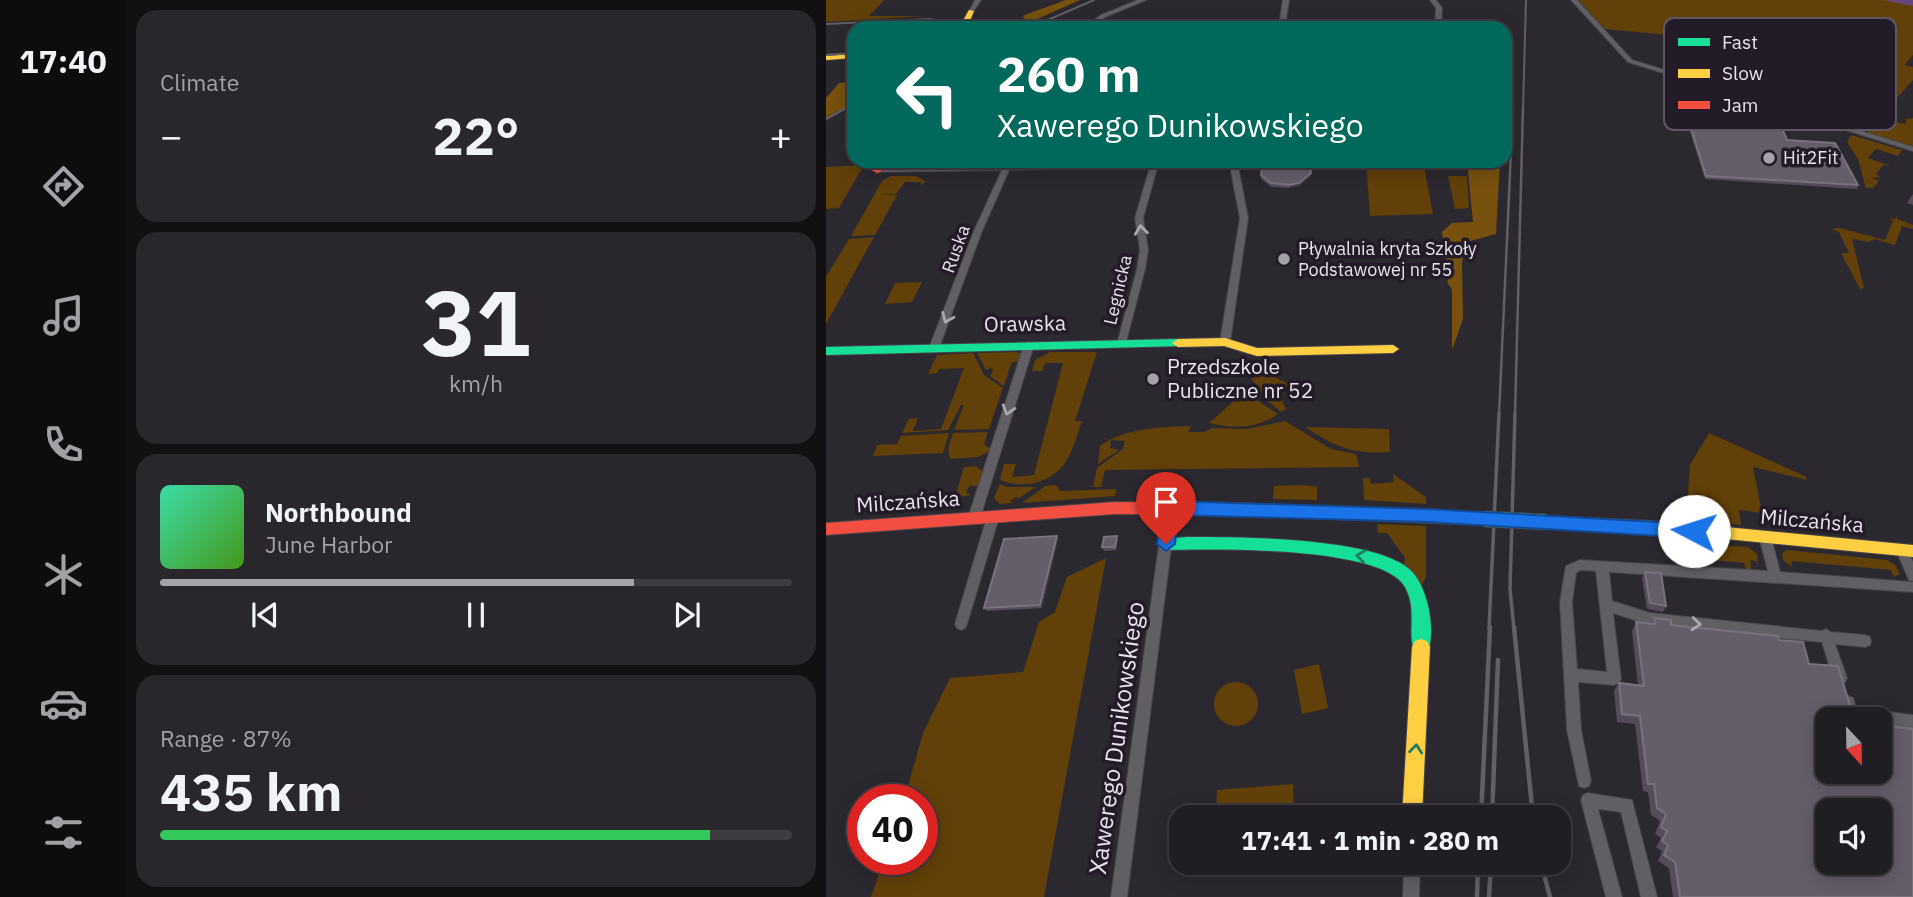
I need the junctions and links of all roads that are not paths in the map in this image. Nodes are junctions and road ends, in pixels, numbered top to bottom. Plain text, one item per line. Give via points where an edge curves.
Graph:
1 (1143, 0) edge
2 (1286, 0) edge
3 (1433, 0) edge
4 (1574, 0) edge
5 (974, 5) edge
6 (966, 21) edge
7 (1096, 21) edge
8 (1283, 21) edge
9 (1438, 21) edge
10 (847, 56) edge
11 (826, 58) edge
12 (1664, 72) edge
13 (1852, 130) edge
14 (1913, 149) edge
15 (1006, 168) edge
16 (1154, 168) edge
17 (1235, 168) edge
18 (1225, 342) junction
19 (1122, 344) junction
20 (1029, 345) junction
21 (934, 348) junction
22 (1393, 349) dead end
23 (826, 351) edge
24 (1170, 508) junction
25 (993, 517) junction
26 (974, 518) junction
27 (826, 529) edge
28 (1765, 537) junction
29 (1166, 544) junction
30 (1908, 551) edge
31 (1602, 567) junction
32 (1913, 576) edge
33 (1775, 577) junction
34 (1913, 587) edge
35 (1606, 605) junction
36 (961, 624) dead end
37 (1826, 635) junction
38 (1865, 640) dead end
39 (1573, 675) junction
40 (1913, 722) edge
41 (1584, 781) dead end
42 (1413, 805) edge
43 (1412, 875) edge
44 (1119, 897) edge
45 (1411, 897) edge
46 (1614, 897) edge
47 (1649, 897) edge

1 - 7 street
2 - 8 street
3 - 9 street
4 - 12 street via 1630,61
5 - 6 street
10 - 11 street
13 - 14 street
15 -> 21 street, Ruska
19 -> 16 street, Legnicka via 1142,269 1139,218
17 - 18 street via 1244,208 1243,230
18 - 19 street, Orawska
18 - 22 street, Orawska via 1257,352
19 - 20 street, Orawska
20 - 21 street, Orawska
20 -> 26 street
21 - 23 street, Orawska
24 - 25 street, Milczańska
24 - 28 street, Milczańska, bridge via 1653,527
24 - 29 street, Xawerego Dunikowskiego
25 - 26 street, Milczańska
25 - 36 street
26 - 27 street, Milczańska
28 - 30 street, Milczańska
28 - 33 street
42 -> 29 street via 1420,612 1405,574 1390,563 1365,557 1244,543
29 - 44 street, Xawerego Dunikowskiego
30 - 32 street
31 - 33 street
31 - 35 street
31 - 39 street via 1574,566 1569,576 1566,602
33 - 34 street
35 -> 37 street via 1650,619
35 - 39 street via 1614,679
37 - 38 street
37 - 40 street via 1851,714
39 - 41 street via 1574,730
43 - 45 street
46 - 47 street via 1588,800 1627,805

